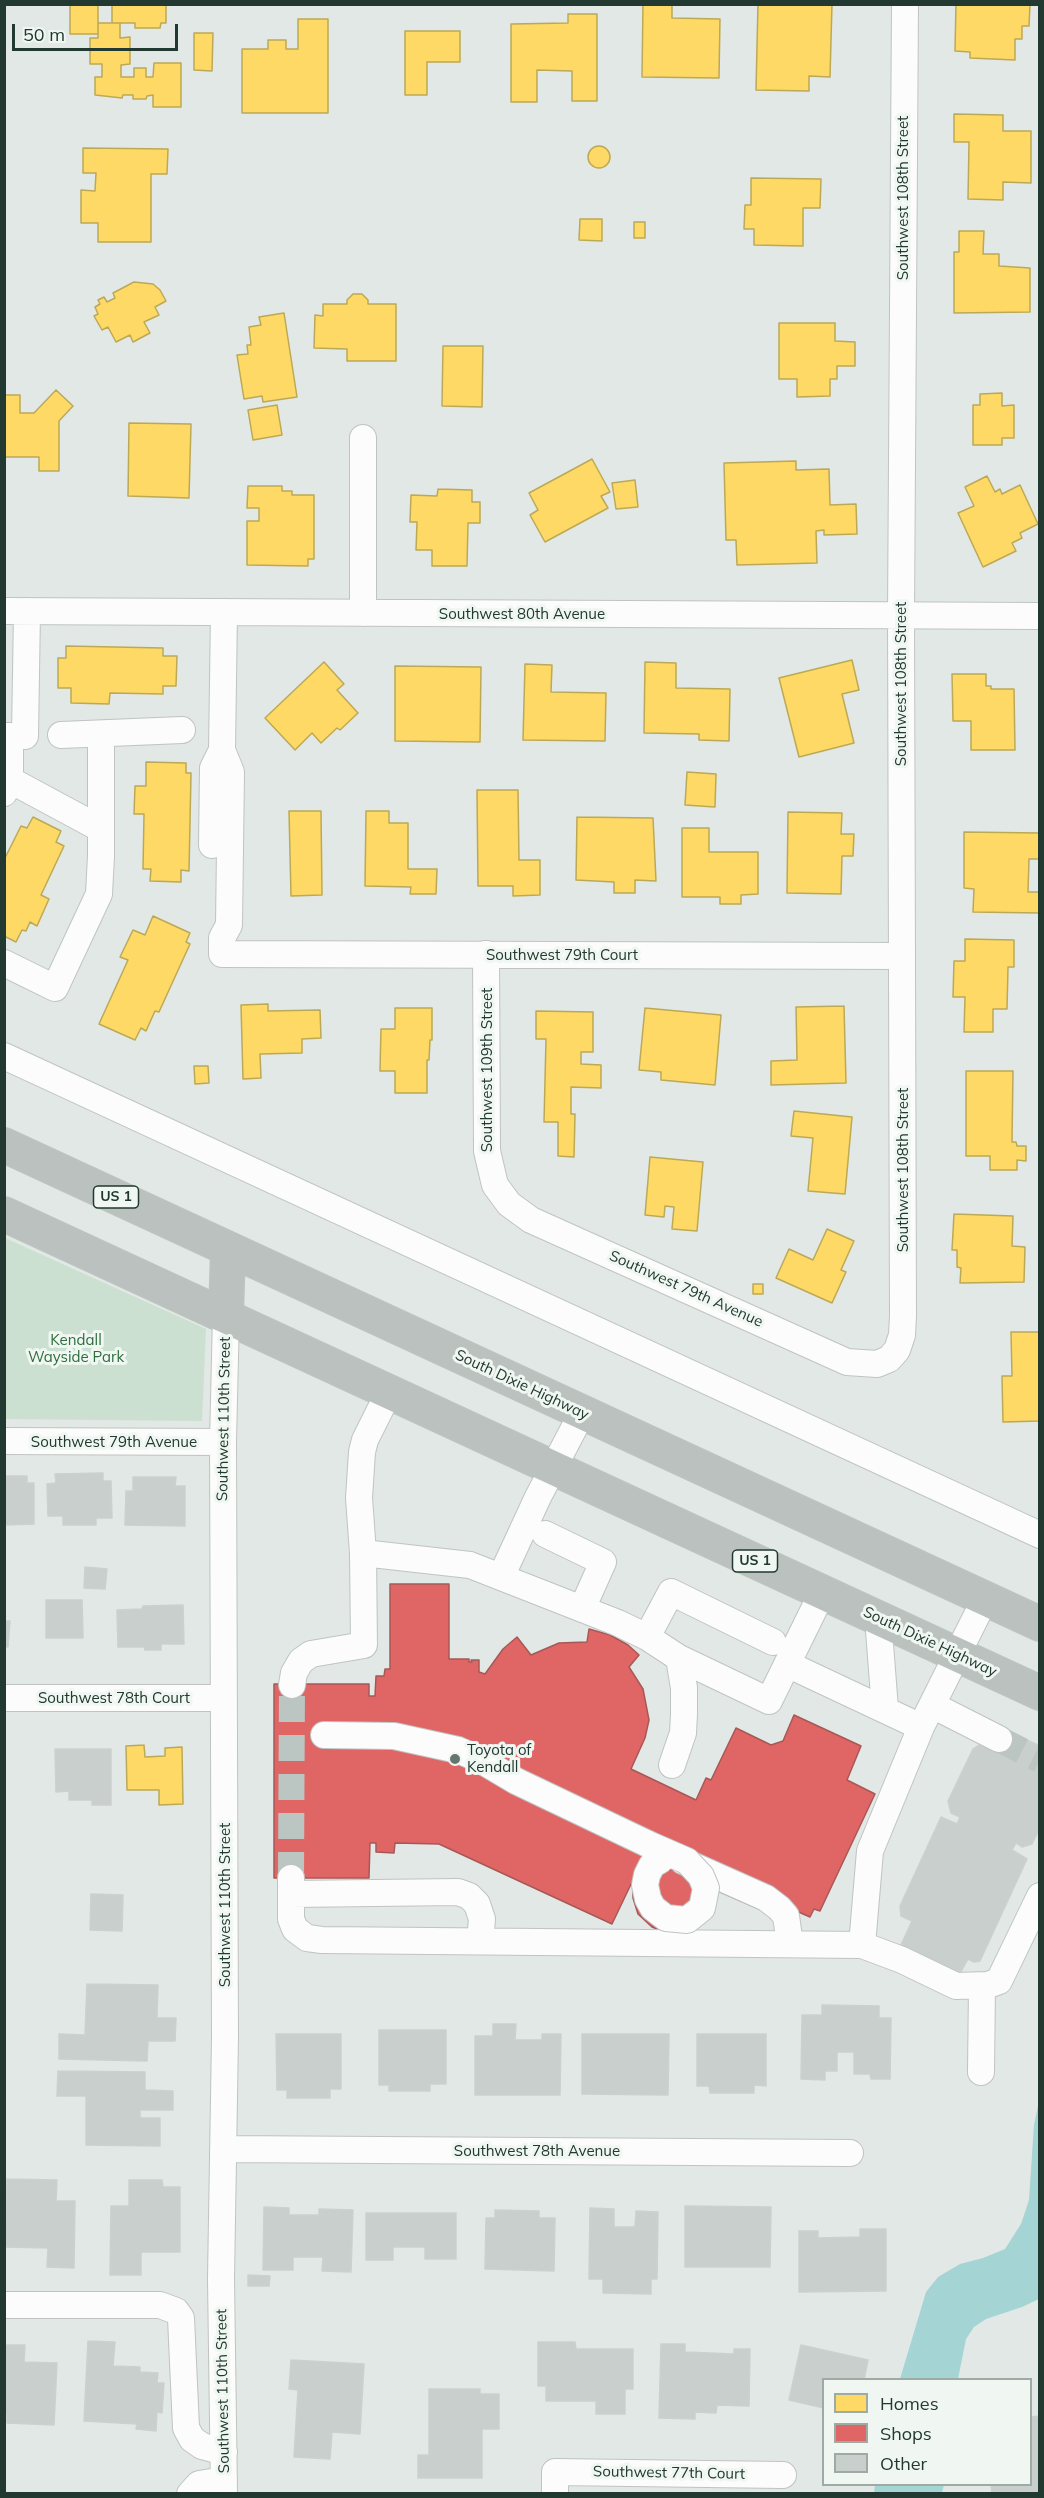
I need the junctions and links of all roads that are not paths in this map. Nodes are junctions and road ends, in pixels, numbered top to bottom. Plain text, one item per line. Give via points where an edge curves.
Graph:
1 (904, 4) edge
2 (363, 438) dead end
3 (16, 611) edge
4 (224, 612) junction
5 (363, 613) junction
6 (901, 615) junction
7 (1040, 616) edge
8 (182, 730) dead end
9 (100, 734) junction
10 (61, 735) dead end
11 (13, 736) edge
12 (7, 786) edge
13 (101, 829) junction
14 (486, 954) junction
15 (902, 957) junction
16 (4, 963) edge
17 (4, 1056) edge
18 (4, 1145) edge
19 (495, 1185) joint
20 (4, 1214) edge
21 (228, 1249) junction
22 (226, 1316) junction
23 (889, 1359) joint
24 (389, 1392) junction
25 (582, 1413) junction
26 (4, 1441) edge
27 (223, 1442) junction
28 (553, 1468) junction
29 (545, 1534) dead end
30 (1040, 1535) edge
31 (363, 1553) junction
32 (501, 1577) junction
33 (822, 1593) junction
34 (985, 1599) junction
35 (582, 1609) junction
36 (878, 1618) junction
37 (1040, 1624) edge
38 (647, 1637) junction
39 (773, 1642) dead end
40 (957, 1655) junction
41 (679, 1658) junction
42 (787, 1664) junction
43 (292, 1685) tunnel mouth
44 (1040, 1693) edge
45 (4, 1698) edge
46 (224, 1698) junction
47 (885, 1709) junction
48 (927, 1716) junction
49 (324, 1735) dead end
50 (999, 1739) tunnel mouth
51 (672, 1765) dead end
52 (1039, 1899) edge
53 (790, 1937) junction
54 (480, 1941) junction
55 (862, 1945) junction
56 (982, 1986) junction
57 (981, 2072) dead end
58 (223, 2149) junction
59 (850, 2153) dead end
60 (4, 2305) edge
61 (183, 2365) junction
62 (223, 2374) junction
63 (224, 2452) junction
64 (783, 2475) dead end
65 (555, 2483) edge
66 (224, 2486) edge
67 (190, 2493) edge

1 - 6 street, Southwest 108th Street
2 - 5 street
3 - 4 street, Southwest 80th Avenue
3 - 11 street
4 - 5 street, Southwest 80th Avenue
4 - 14 street, Southwest 79th Court via 222,750 231,772 229,925 222,946
5 - 6 street, Southwest 80th Avenue
6 - 7 street, Southwest 80th Avenue
6 - 15 street, Southwest 108th Street
8 - 9 street
9 - 10 street
9 - 13 street
11 - 12 street
12 - 13 street
13 - 16 street via 99,894 56,988
14 - 15 street, Southwest 79th Court
14 - 19 street, Southwest 109th Street via 485,1139
15 - 23 street, Southwest 108th Street via 903,1316 902,1335
17 - 30 street
18 - 21 highway, South Dixie Highway / US 1
19 - 23 street, Southwest 79th Avenue via 509,1203 531,1220 848,1362 877,1364
20 - 22 highway, South Dixie Highway / US 1
21 - 22 highway
21 - 25 highway, South Dixie Highway / US 1
22 - 24 highway, South Dixie Highway / US 1
22 - 27 street, Southwest 110th Street
24 - 28 highway, South Dixie Highway / US 1
24 - 31 street via 362,1452 359,1498
25 - 28 street
25 - 34 highway, South Dixie Highway / US 1
26 - 27 street, Southwest 79th Avenue
27 - 46 street, Southwest 110th Street
28 - 32 street
28 - 33 highway, South Dixie Highway / US 1
29 - 35 street via 603,1562
31 - 32 street via 450,1561
31 - 43 street via 364,1645 311,1654 301,1661
32 - 35 street
33 - 36 highway, South Dixie Highway / US 1
33 - 42 street
34 - 37 highway, South Dixie Highway / US 1
34 - 40 street
35 - 38 street
36 - 40 highway, South Dixie Highway / US 1
36 - 47 street
38 - 39 street via 671,1592
38 - 41 street
40 - 44 highway, South Dixie Highway / US 1
40 - 48 street
41 - 42 street via 769,1701
41 - 51 street via 684,1688 683,1733
42 - 47 street
45 - 46 street, Southwest 78th Court
46 - 58 street, Southwest 110th Street
47 - 48 street
48 - 50 street
48 - 55 street via 870,1851
49 - 53 street via 394,1736 479,1758 516,1781 655,1851 766,1898 786,1916
52 - 56 street via 999,1981
53 - 54 street
53 - 55 street
54 - 54 street via 307,1938 295,1929 291,1919 291,1886 458,1892 477,1904 482,1919
55 - 56 street via 956,1986
56 - 57 street
58 - 59 street, Southwest 78th Avenue
58 - 62 street, Southwest 110th Street
60 - 61 street via 169,2307 181,2318
61 - 62 street
61 - 63 street via 186,2428 202,2446
62 - 63 street, Southwest 110th Street
63 - 66 street, Southwest 110th Street
64 - 65 street, Southwest 77th Court
66 - 67 street via 199,2484

